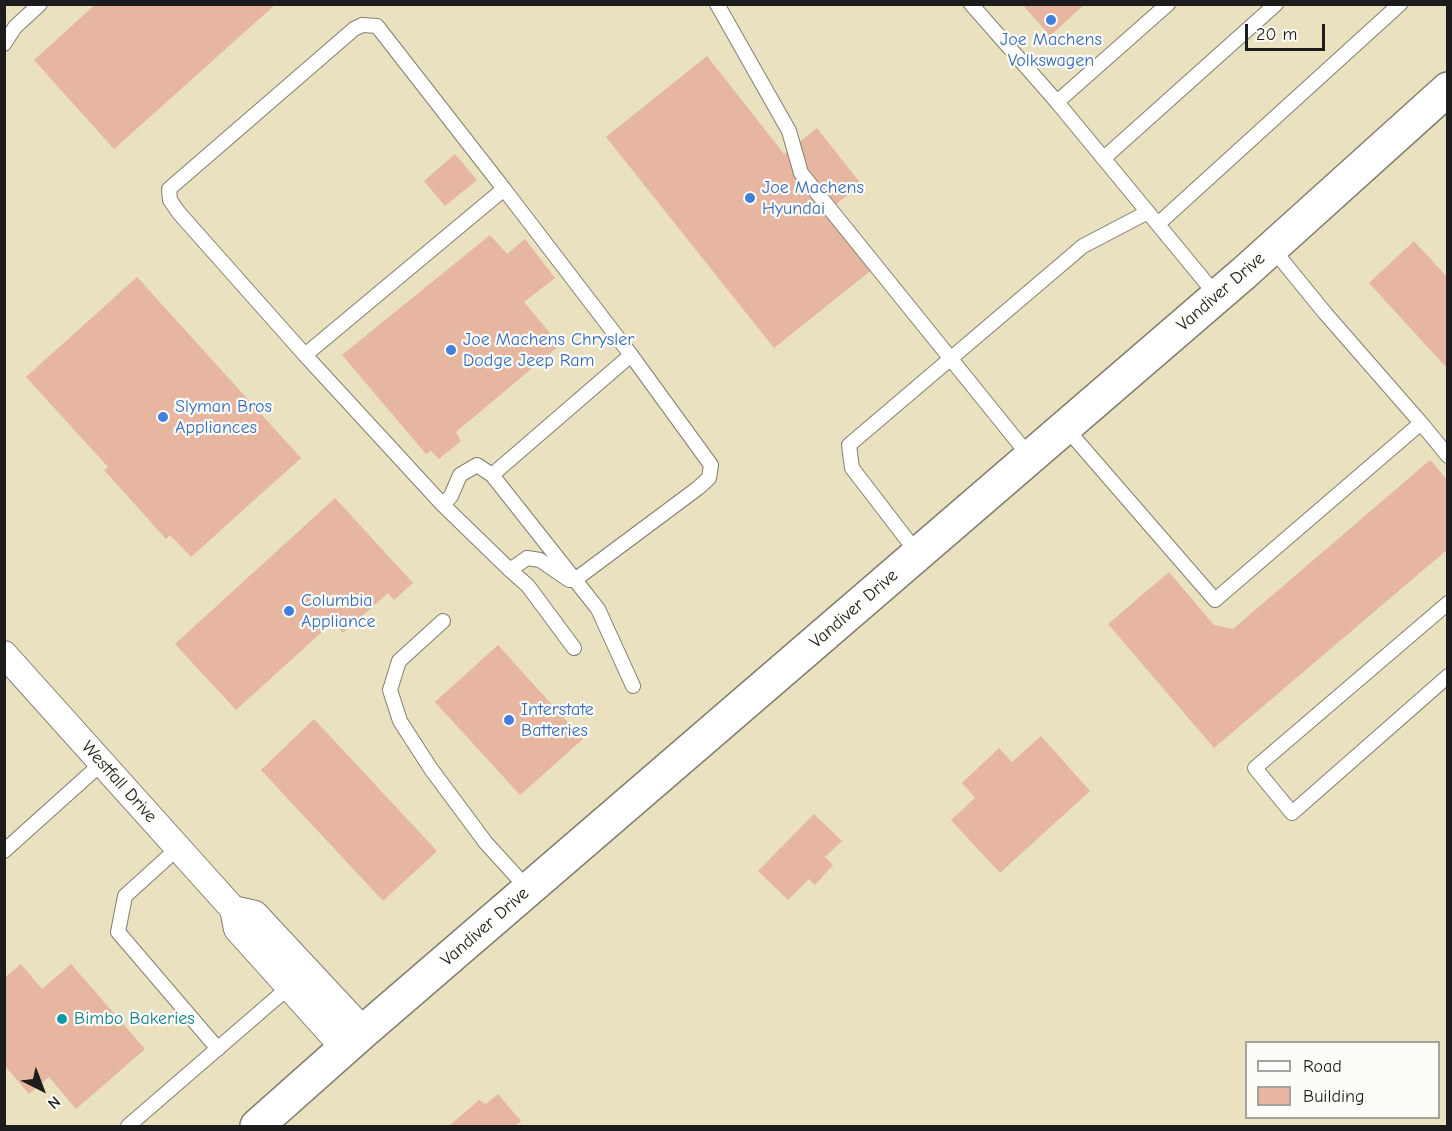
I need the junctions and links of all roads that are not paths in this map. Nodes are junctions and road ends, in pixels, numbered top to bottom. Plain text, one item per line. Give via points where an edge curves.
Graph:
1 (40, 4) edge
2 (717, 4) edge
3 (970, 4) edge
4 (1168, 4) edge
5 (1276, 4) edge
6 (1400, 4) edge
7 (4, 44) edge
8 (1448, 89) edge
9 (1058, 102) junction
10 (1104, 159) junction
11 (504, 189) junction
12 (1148, 212) junction
13 (1158, 224) junction
14 (1272, 248) junction
15 (1217, 296) junction
16 (305, 355) junction
17 (631, 355) junction
18 (951, 358) junction
19 (1421, 423) junction
20 (1065, 427) junction
21 (1448, 456) edge
22 (1030, 457) junction
23 (492, 475) junction
24 (443, 505) junction
25 (918, 554) junction
26 (510, 570) junction
27 (576, 579) junction
28 (1448, 603) edge
29 (442, 621) dead end
30 (574, 648) dead end
31 (4, 654) edge
32 (1448, 676) edge
33 (633, 686) dead end
34 (102, 763) junction
35 (178, 848) junction
36 (4, 851) edge
37 (528, 890) junction
38 (233, 909) junction
39 (289, 987) junction
40 (354, 1040) junction
41 (218, 1049) junction
42 (128, 1126) edge
43 (257, 1126) edge

1 - 7 lane via 15,27
2 - 18 lane via 789,130 801,173
3 - 9 lane
4 - 9 lane
5 - 10 lane
6 - 13 lane
8 - 14 main road, Vandiver Drive
9 - 10 lane
10 - 12 lane
11 - 16 lane
11 - 16 lane via 377,26 354,29 169,189 170,200 179,213
11 - 17 lane
12 - 13 lane
12 - 18 lane via 1083,246
13 - 15 lane
14 - 15 main road, Vandiver Drive
14 - 19 lane
15 - 20 main road, Vandiver Drive
16 - 24 lane
17 - 23 lane
17 - 27 lane via 711,465 709,478
18 - 22 lane
18 - 25 lane via 849,445 852,468
19 - 20 lane via 1215,600
19 - 21 lane
20 - 22 main road, Vandiver Drive
22 - 25 main road, Vandiver Drive
23 - 24 lane via 477,465 460,475
23 - 27 lane
24 - 26 lane
25 - 37 main road, Vandiver Drive
26 - 27 lane via 527,558 540,560 569,580
26 - 30 lane via 528,586
27 - 33 lane via 598,609
28 - 32 lane via 1255,768 1292,813
29 - 37 lane via 399,661 390,690 393,700 400,721 431,769 486,843
31 - 34 street, Westfall Drive
34 - 35 street, Westfall Drive
34 - 36 lane
35 - 38 street, Westfall Drive
35 - 41 lane via 125,896 118,932
37 - 40 main road, Vandiver Drive
38 - 39 street, Westfall Drive via 237,929
38 - 40 street, Westfall Drive via 255,914
39 - 40 street, Westfall Drive
39 - 41 lane
40 - 43 main road, Vandiver Drive
41 - 42 lane

